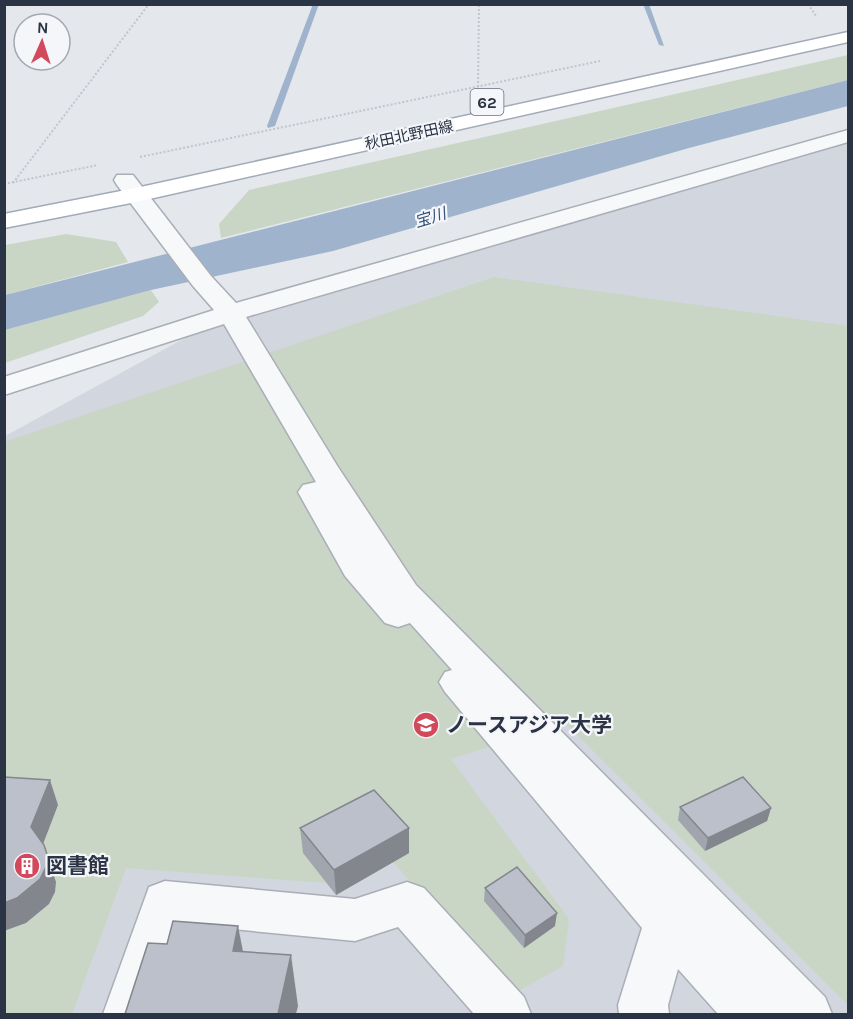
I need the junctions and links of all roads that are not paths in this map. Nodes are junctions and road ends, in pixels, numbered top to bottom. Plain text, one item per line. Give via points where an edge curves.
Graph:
1 (849, 24) edge
2 (849, 37) edge
3 (838, 145) edge
4 (130, 187) junction
5 (4, 204) edge
6 (4, 221) edge
7 (231, 313) junction
8 (4, 387) edge
9 (667, 922) junction
10 (636, 1011) edge
11 (128, 1014) edge
12 (506, 1014) edge
13 (751, 1014) edge
14 (807, 1014) edge

1 - 4 main road, 秋田北野田線 / 62
2 - 4 main road, 秋田北野田線 / 62
3 - 7 street
4 - 5 main road, 秋田北野田線 / 62
4 - 6 main road, 秋田北野田線 / 62
4 - 7 street
7 - 8 street
7 - 9 street via 225,334 357,568
7 - 14 street via 404,594
9 - 10 street
9 - 13 street
11 - 12 street via 165,902 355,920 407,903

